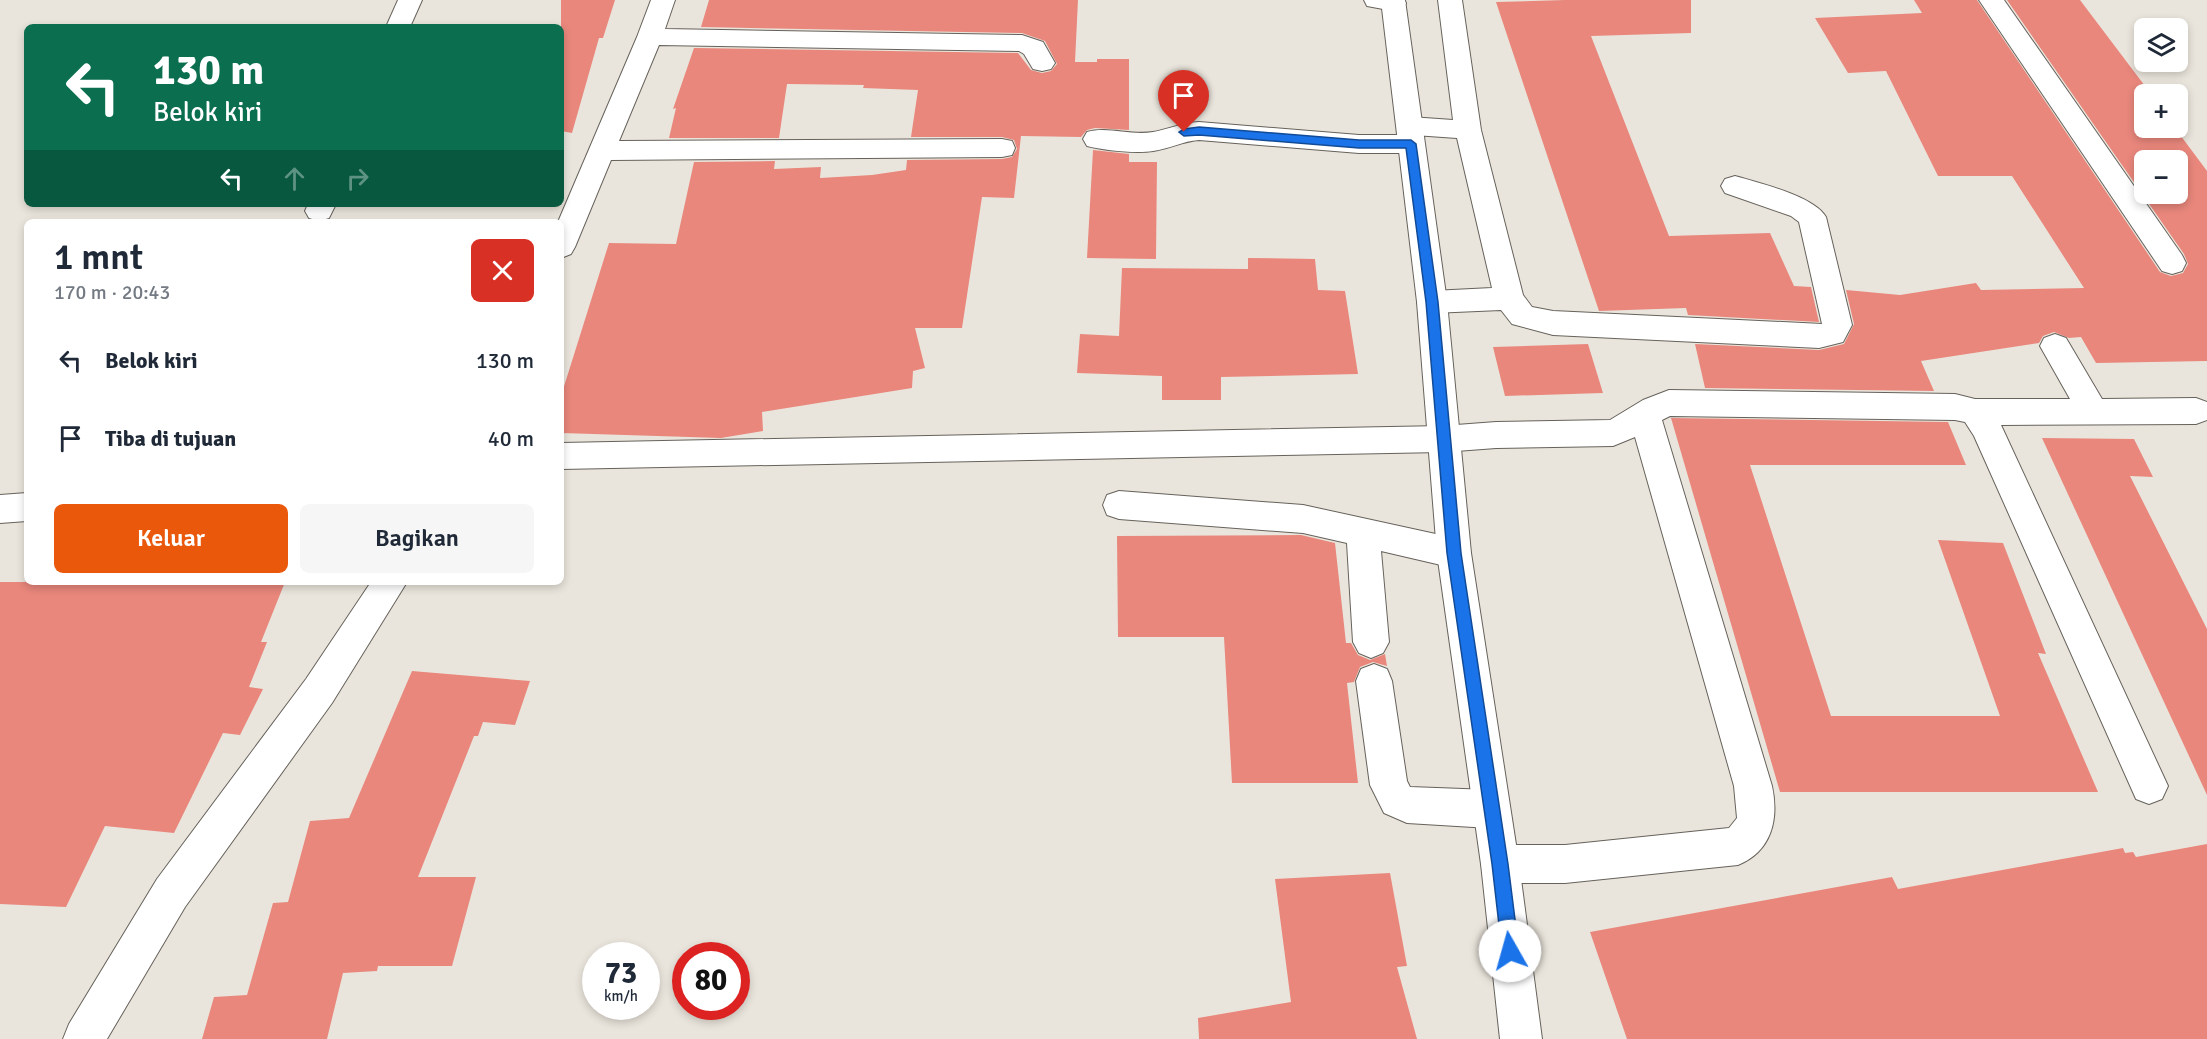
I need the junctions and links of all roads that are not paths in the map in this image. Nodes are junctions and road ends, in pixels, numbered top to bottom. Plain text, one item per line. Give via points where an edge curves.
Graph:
1 (410, 0) edge
2 (663, 0) edge
3 (1450, 0) edge
4 (1991, 0) edge
5 (1388, 1) edge
6 (399, 24) edge
7 (650, 37) junction
8 (1042, 63) dead end
9 (1468, 130) junction
10 (1410, 135) junction
11 (1096, 139) dead end
12 (1002, 148) dead end
13 (602, 151) junction
14 (1735, 186) dead end
15 (564, 240) edge
16 (2172, 263) dead end
17 (1509, 298) junction
18 (1432, 302) junction
19 (2055, 346) dead end
20 (2092, 410) junction
21 (2196, 411) dead end
22 (1975, 412) junction
23 (1645, 416) junction
24 (1443, 440) junction
25 (564, 456) edge
26 (1119, 505) dead end
27 (24, 507) edge
28 (0, 509) edge
29 (1364, 533) junction
30 (1454, 553) junction
31 (388, 585) edge
32 (1371, 642) dead end
33 (1374, 681) dead end
34 (2149, 786) dead end
35 (1490, 809) junction
36 (1500, 864) junction
37 (84, 1039) edge
38 (1521, 1039) edge

1 - 6 main road
2 - 7 main road
3 - 9 main road
4 - 16 main road
5 - 10 main road
7 - 8 main road via 1022,43 1034,48
7 - 13 main road
9 - 10 main road
9 - 17 main road
10 - 11 main road via 1359,144 1199,131 1152,142
10 - 18 main road
12 - 13 main road
13 - 15 main road
14 - 17 main road via 1802,209 1812,217 1837,325 1832,334 1538,322 1522,316
17 - 18 main road
18 - 24 main road
19 - 20 main road
20 - 21 main road
20 - 22 main road
22 - 23 main road via 1955,407 1669,403
22 - 34 main road via 1987,429
23 - 24 main road via 1613,433
23 - 36 main road via 1753,786 1756,822 1738,846 1565,864
24 - 25 main road
24 - 30 main road
26 - 29 main road via 1304,519
27 - 28 main road
29 - 30 main road
29 - 32 main road
30 - 35 main road
31 - 37 main road via 319,692 171,893
33 - 35 main road via 1389,785 1397,800 1407,805
35 - 36 main road
36 - 38 main road

